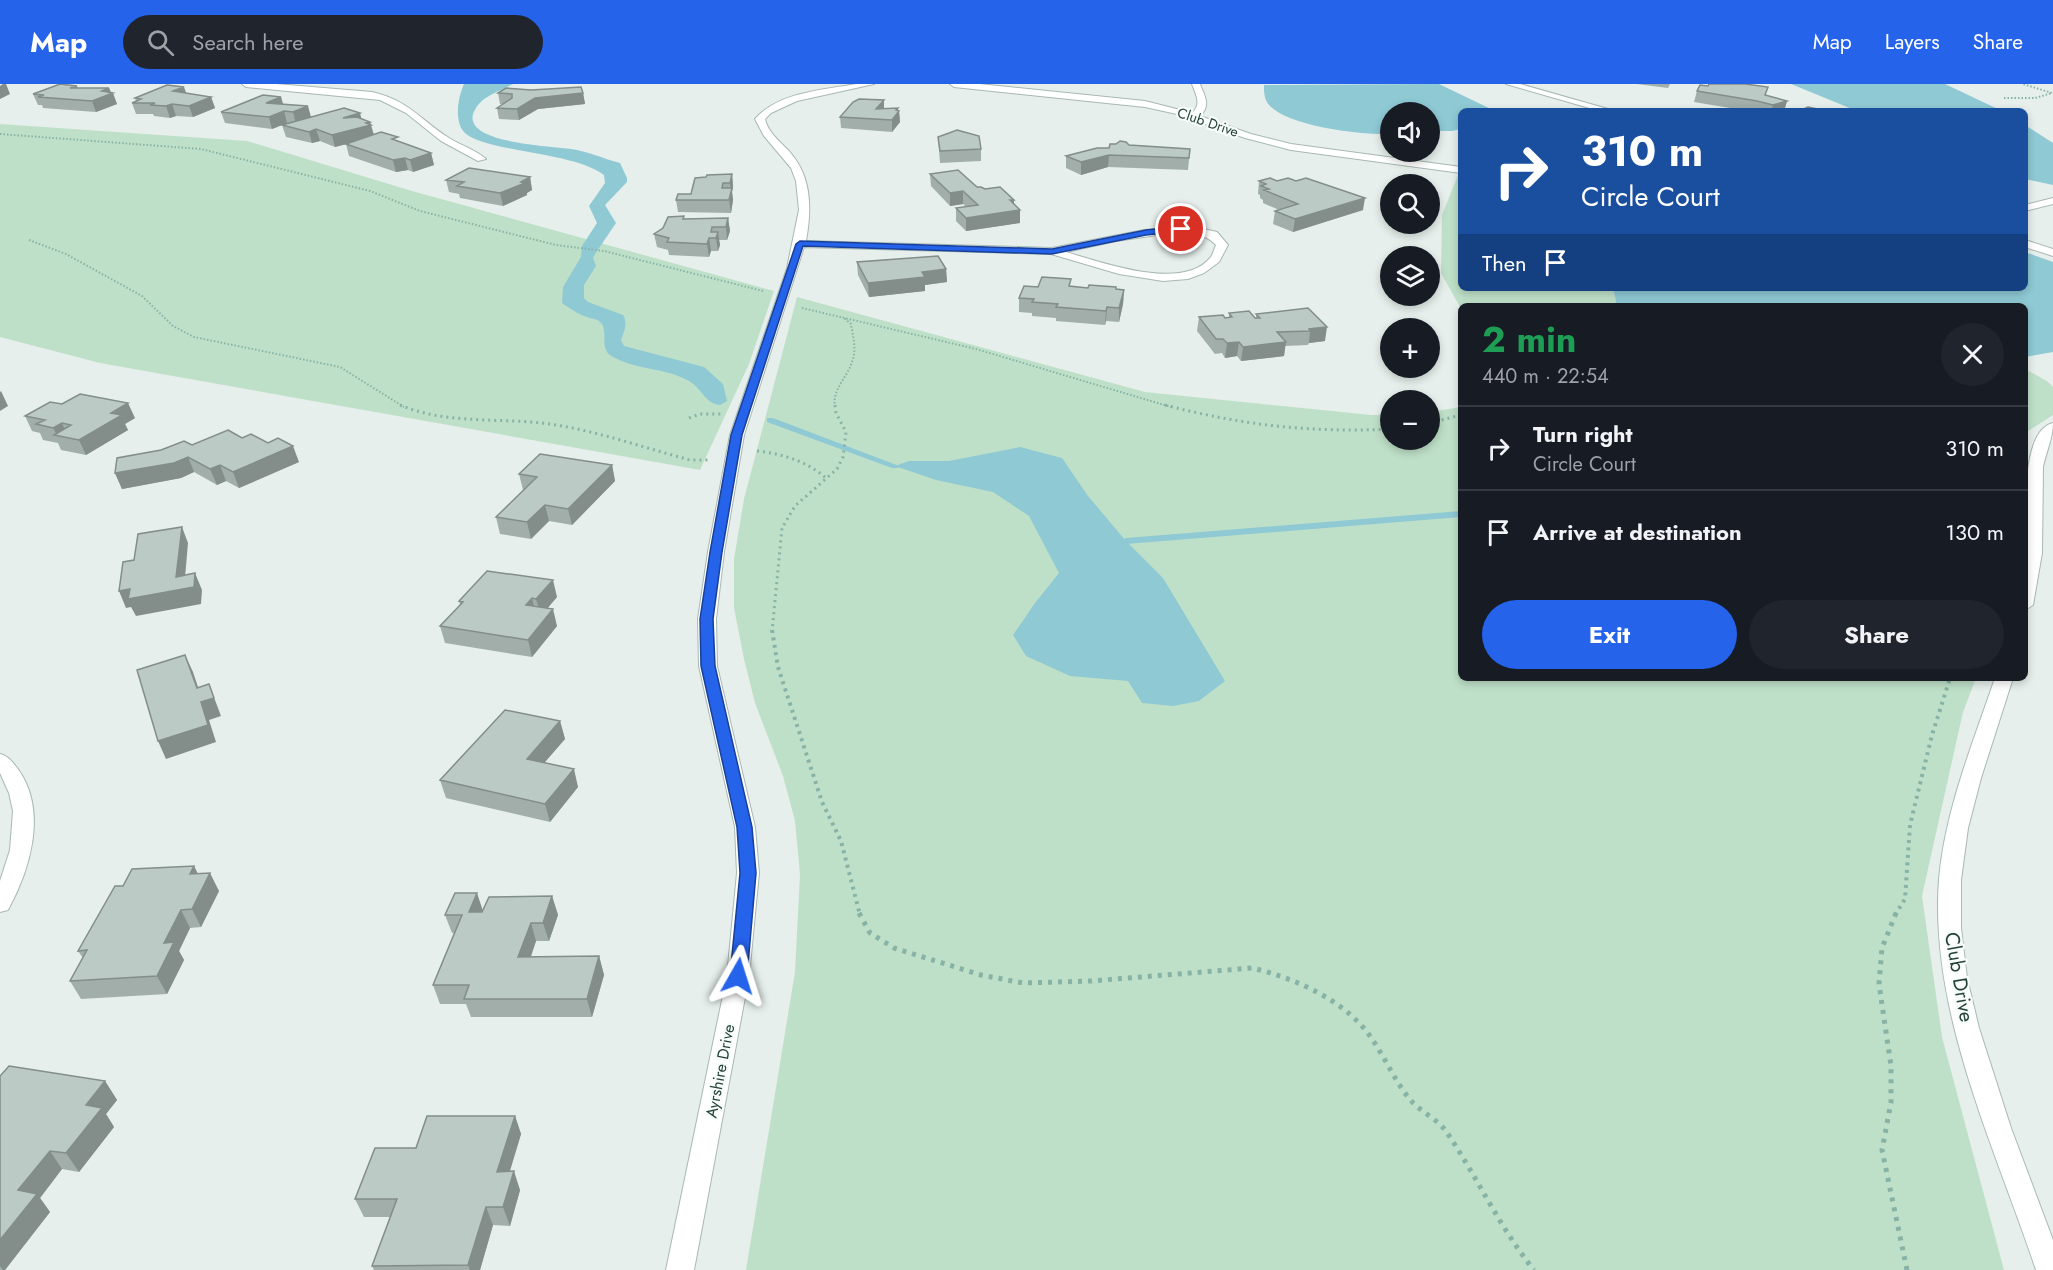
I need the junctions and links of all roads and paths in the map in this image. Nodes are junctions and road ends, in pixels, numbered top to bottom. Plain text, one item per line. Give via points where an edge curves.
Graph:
1 (246, 84) edge
2 (870, 84) edge
3 (954, 84) edge
4 (1196, 84) edge
5 (1510, 84) edge
6 (2023, 84) edge
7 (2004, 98) dead end
8 (1599, 108) edge
9 (1193, 117) junction
10 (0, 134) edge
11 (481, 159) dead end
12 (1458, 170) edge
13 (2053, 201) edge
14 (2028, 207) edge
15 (29, 240) dead end
16 (800, 244) junction
17 (2028, 244) edge
18 (1052, 251) junction
19 (2053, 253) edge
20 (781, 300) junction
21 (843, 317) junction
22 (743, 415) junction
23 (1458, 416) edge
24 (689, 418) dead end
25 (1440, 420) edge
26 (2053, 426) edge
27 (1380, 430) edge
28 (732, 455) junction
29 (827, 479) junction
30 (2028, 588) edge
31 (1949, 681) edge
32 (2003, 681) edge
33 (0, 760) edge
34 (0, 904) edge
35 (680, 1270) edge
36 (1534, 1270) edge
37 (1907, 1270) edge
38 (2050, 1270) edge

1 - 11 street via 392,99 442,138
2 - 16 street, Ayrshire Drive via 792,101 770,109 760,119 763,129 790,157 803,185
3 - 9 street, Club Drive via 1128,102
4 - 9 street via 1203,103
5 - 8 street
6 - 7 path via 2052,93 2035,98
9 - 12 street, Club Drive via 1291,147
10 - 20 path via 201,149 370,191 420,211 742,285
13 - 14 street
15 - 28 path via 66,254 142,296 173,326 194,337 340,367 402,406 424,413 574,428 690,460
16 - 18 street
16 - 20 street, Ayrshire Drive
17 - 19 street
18 - 18 street via 1119,271 1163,277 1200,271 1215,260 1222,245 1211,234 1172,229
20 - 21 path
20 - 22 street, Ayrshire Drive
21 - 27 path via 999,356 1203,417 1308,431
21 - 29 path via 851,324 855,352 834,400 847,442 837,469
22 - 24 path via 712,413
22 - 28 street, Ayrshire Drive
23 - 25 path
26 - 30 street via 2043,437 2037,458 2034,556
28 - 29 path via 751,451 776,454 810,466
28 - 35 street, Ayrshire Drive via 707,619 708,666 745,827 748,873 738,976
29 - 36 path via 795,506 782,528 772,632 778,667 822,802 841,841 857,909 870,933 894,948 981,975 1023,983 1223,969 1278,974 1353,1016 1371,1037 1409,1099 1447,1132 1481,1192
31 - 37 path via 1910,825 1905,899 1882,948 1879,984 1891,1066 1891,1102 1882,1150
32 - 38 street, Club Drive via 1973,773 1954,849 1949,916 1956,980 1966,1024
33 - 34 street via 19,792 24,822 16,866

